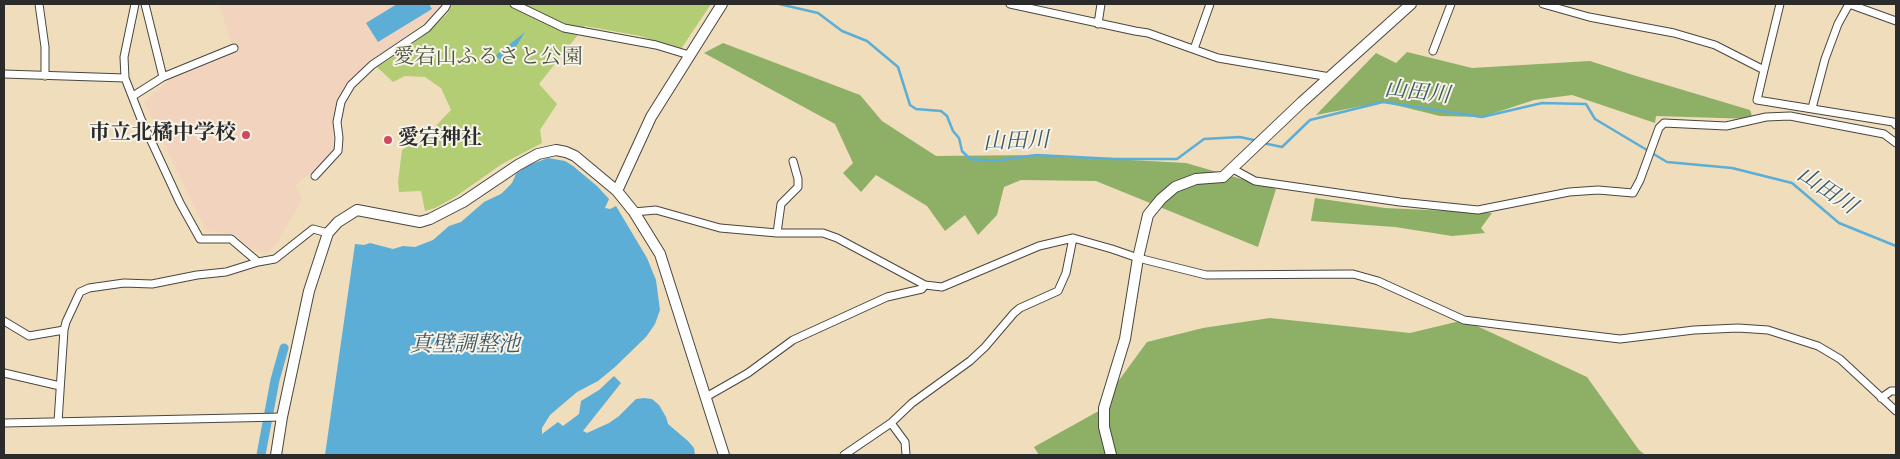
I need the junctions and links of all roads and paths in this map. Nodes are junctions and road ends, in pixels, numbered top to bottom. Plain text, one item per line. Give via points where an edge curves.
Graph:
1 (39, 4) edge
2 (135, 4) edge
3 (145, 4) edge
4 (447, 4) edge
5 (514, 4) edge
6 (722, 4) edge
7 (1010, 4) edge
8 (1101, 4) edge
9 (1210, 4) edge
10 (1411, 4) edge
11 (1451, 4) edge
12 (1544, 4) edge
13 (1780, 4) edge
14 (1849, 4) edge
15 (1896, 20) edge
16 (1098, 24) junction
17 (234, 48) dead end
18 (1194, 49) junction
19 (1432, 51) dead end
20 (689, 55) junction
21 (1764, 70) junction
22 (4, 74) edge
23 (45, 76) junction
24 (163, 77) junction
25 (1330, 77) junction
26 (125, 78) junction
27 (133, 96) junction
28 (1812, 108) junction
29 (1895, 123) edge
30 (1896, 143) edge
31 (793, 160) dead end
32 (1233, 168) junction
33 (315, 176) dead end
34 (617, 191) junction
35 (634, 212) junction
36 (328, 233) junction
37 (777, 233) junction
38 (1073, 238) junction
39 (1138, 258) junction
40 (258, 262) junction
41 (925, 285) junction
42 (4, 321) edge
43 (64, 330) junction
44 (4, 373) edge
45 (60, 386) junction
46 (1896, 391) edge
47 (706, 397) junction
48 (1881, 398) junction
49 (1896, 411) edge
50 (282, 417) junction
51 (58, 422) junction
52 (891, 423) junction
53 (4, 424) edge
54 (276, 455) edge
55 (724, 455) edge
56 (844, 455) edge
57 (906, 455) edge
58 (1111, 455) edge

1 - 23 street
2 - 26 street via 124,58
3 - 24 street
4 - 33 street via 427,28 372,65 351,84 341,102 338,151
5 - 20 street via 564,28 656,45
6 - 20 street
7 - 16 street
8 - 16 street
9 - 18 street
10 - 25 street
11 - 19 street
12 - 21 street via 1589,17 1674,32 1715,45
13 - 21 street
14 - 15 street
14 - 28 street via 1825,59
16 - 18 street via 1148,32
17 - 24 street
18 - 25 street via 1218,58
20 - 34 street via 651,118
21 - 28 street via 1757,100
22 - 23 street
23 - 26 street
24 - 27 street
25 - 32 street
26 - 27 street
27 - 40 street via 180,203 200,239 231,239
28 - 29 street
30 - 32 street via 1884,134 1790,116 1766,117 1726,126 1664,123 1659,128 1633,193 1569,192 1478,210 1255,181
31 - 37 street via 798,187 781,204
32 - 39 street via 1223,177 1184,182 1161,199 1148,215
34 - 35 street
34 - 36 street via 575,156 556,150 538,154 430,219 420,222 357,210
35 - 37 street via 656,210 720,228
35 - 47 street via 660,254
36 - 40 street via 313,229 275,259
36 - 50 street via 309,291
37 - 41 street via 823,233
38 - 39 street
38 - 41 street via 1039,246 942,287
38 - 52 street via 1066,273 1058,291 1020,308 970,361 912,403
39 - 48 street via 1206,274 1353,274 1378,280 1464,320 1595,337 1620,339 1738,328 1768,330 1818,346 1840,359
39 - 58 street via 1125,339 1104,408 1104,427
40 - 43 street via 226,272 152,284 89,288 80,292
41 - 47 street via 922,289 887,297 793,340 748,373
42 - 43 street via 29,336
43 - 45 street
44 - 45 street
45 - 51 street
46 - 48 street
47 - 55 street
48 - 49 street
50 - 51 street
50 - 54 street
51 - 53 street
52 - 56 street
52 - 57 street via 905,442

